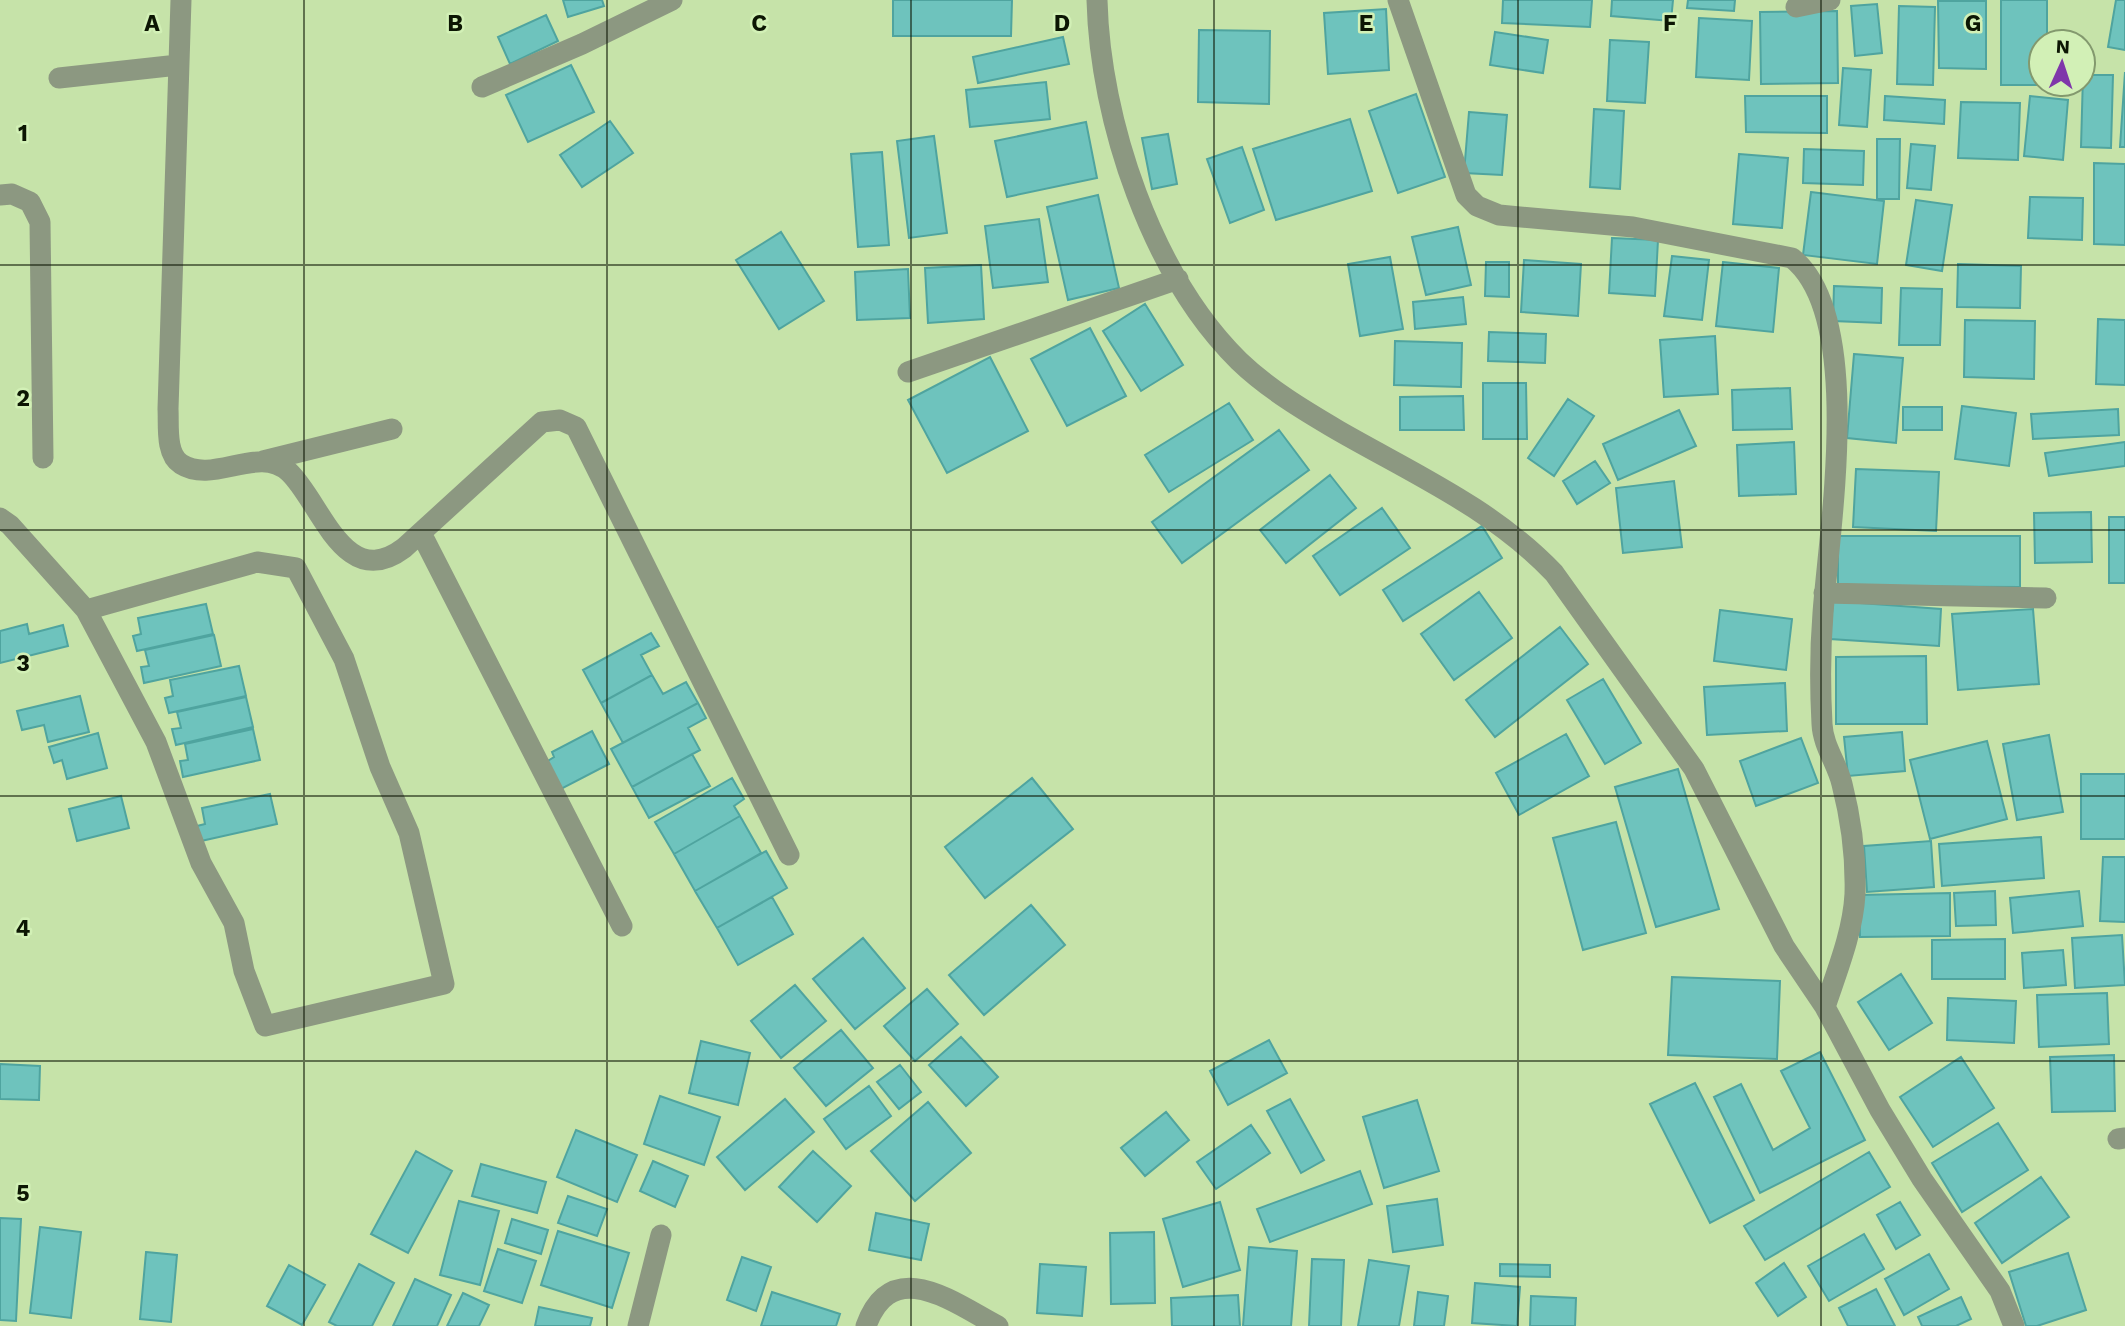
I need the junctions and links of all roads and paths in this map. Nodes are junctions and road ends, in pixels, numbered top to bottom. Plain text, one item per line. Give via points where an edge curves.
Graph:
1 (181, 0) edge
2 (672, 0) edge
3 (1097, 0) edge
4 (1398, 0) edge
5 (1830, 0) edge
6 (1796, 7) dead end
7 (178, 65) junction
8 (59, 78) dead end
9 (482, 87) dead end
10 (0, 195) edge
11 (1178, 279) junction
12 (908, 372) dead end
13 (391, 429) dead end
14 (43, 458) dead end
15 (263, 461) junction
16 (0, 518) edge
17 (421, 533) junction
18 (1824, 593) junction
19 (2046, 598) dead end
20 (86, 610) junction
21 (789, 855) dead end
22 (622, 926) dead end
23 (1825, 1007) junction
24 (661, 1235) dead end
25 (638, 1326) edge
26 (866, 1326) edge
27 (999, 1326) edge
28 (2014, 1326) edge

1 - 7 street
2 - 9 street
3 - 11 street via 1105,87 1119,140 1153,231
4 - 18 street via 1466,195 1477,206 1499,215 1647,229 1793,258 1801,265 1815,289 1829,336 1838,410 1836,491
5 - 6 street
7 - 8 street
7 - 15 street via 169,439 180,464 197,469
10 - 14 street via 12,194 30,202 40,222
11 - 12 street
11 - 23 street via 1217,336 1272,388 1474,506 1530,548 1554,573 1694,769 1784,946
13 - 15 street
15 - 17 street via 290,472 332,535 365,559 391,557
16 - 20 street
17 - 21 street via 542,422 560,420 576,427
17 - 22 street
18 - 19 street
18 - 23 street via 1822,728 1841,781 1855,879 1851,925
20 - 20 street via 257,562 296,568 344,659 380,767 409,833 444,984 265,1026 244,971 234,923 201,863 156,742
23 - 28 street via 1922,1179 2000,1291
24 - 25 street
26 - 27 street via 886,1293 903,1287 925,1288

